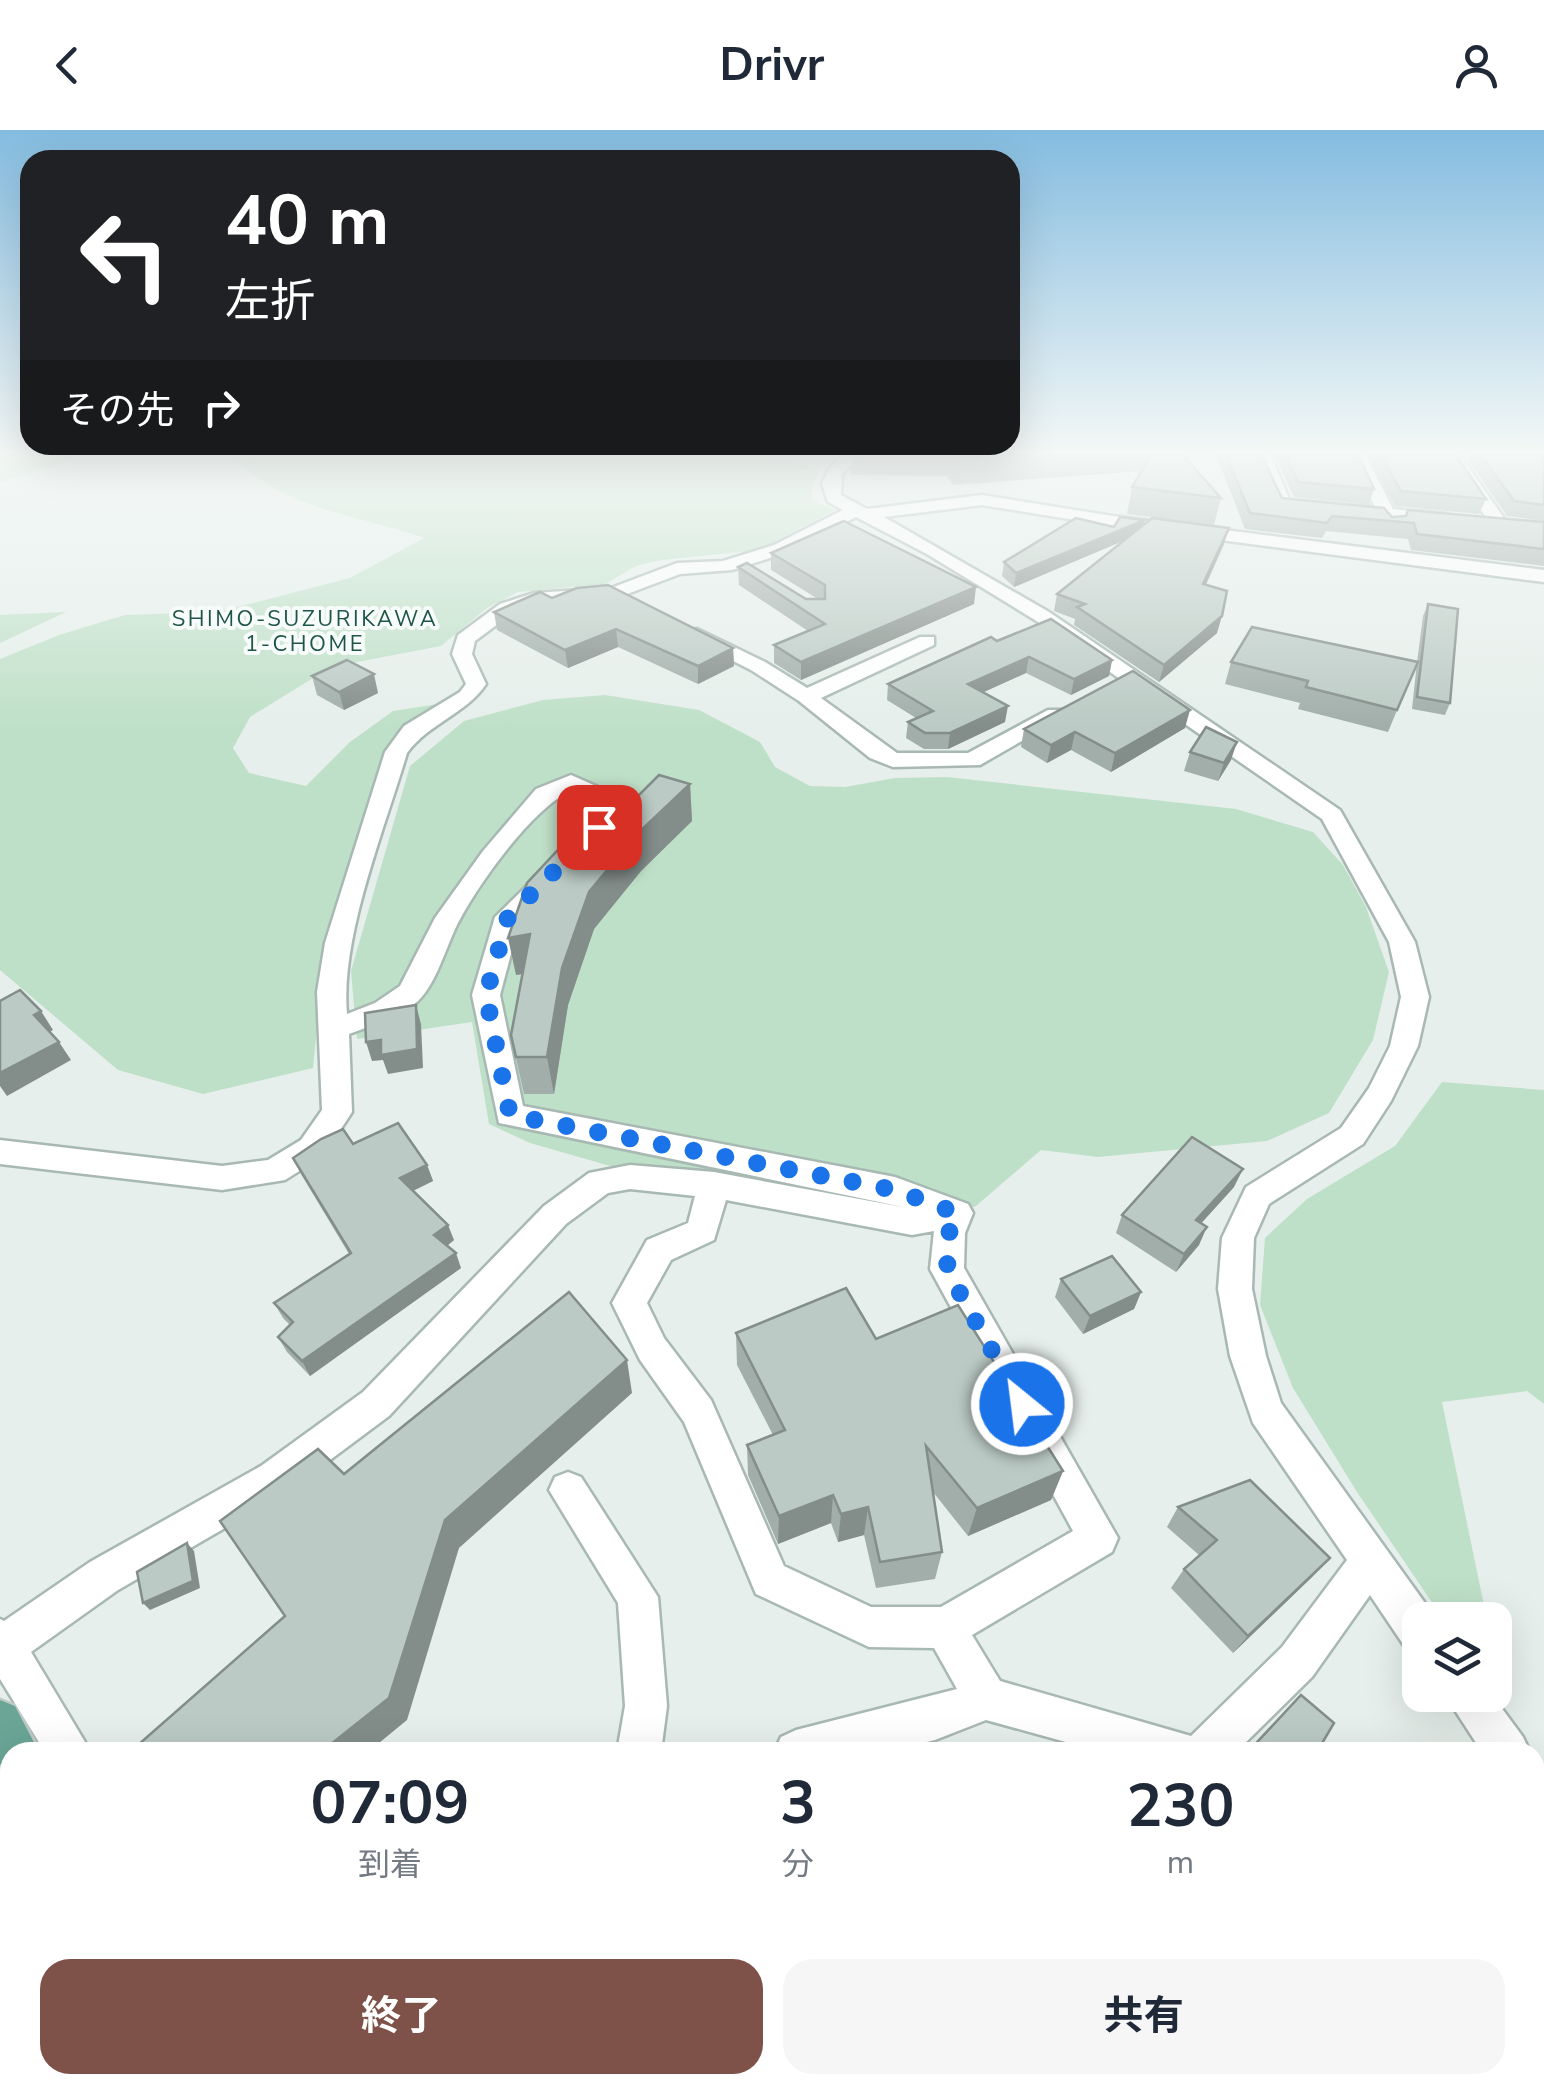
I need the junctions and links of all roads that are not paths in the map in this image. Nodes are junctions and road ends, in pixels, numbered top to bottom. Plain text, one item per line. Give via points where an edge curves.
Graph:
1 (792, 544) edge
2 (916, 544) edge
3 (1298, 544) edge
4 (1396, 544) edge
5 (1399, 556) junction
6 (1544, 576) edge
7 (614, 593) junction
8 (646, 609) edge
9 (678, 625) edge
10 (928, 640) dead end
11 (806, 696) junction
12 (1078, 704) edge
13 (334, 1029) junction
14 (0, 1152) edge
15 (714, 1185) junction
16 (957, 1213) junction
17 (568, 1490) dead end
18 (1370, 1561) junction
19 (1402, 1606) edge
20 (945, 1628) junction
21 (2, 1643) edge
22 (986, 1700) junction
23 (1479, 1712) edge
24 (63, 1742) edge
25 (641, 1742) edge
26 (838, 1742) edge
27 (1141, 1742) edge
28 (1216, 1742) edge
29 (1501, 1742) edge

1 - 7 street via 745,567 676,569
2 - 18 street via 1042,616 1122,680 1332,815 1402,942 1414,997 1404,1046 1352,1136 1257,1196 1238,1238 1235,1289 1266,1411
3 - 5 street
4 - 5 street
5 - 6 street
7 - 8 street
7 - 13 street via 534,599 507,608 465,639 462,654 476,684 468,696 412,730 396,752 338,943
9 - 11 street
10 - 11 street
11 - 12 street via 893,760 972,760
13 - 14 street via 337,1112 312,1148 274,1170 222,1178
13 - 16 street via 411,992 448,918 492,856 544,794 571,782 622,806 508,917 486,995 510,1115 895,1190
15 - 16 street via 912,1222
15 - 20 street via 702,1231 659,1250 629,1303 652,1349 698,1412 770,1580 869,1627
15 - 21 street via 630,1176 600,1182 555,1215 376,1404 274,1479
16 - 20 street via 947,1270 1098,1538
17 - 25 street via 638,1597 646,1706
18 - 19 street
18 - 28 street via 1298,1662
20 - 22 street
21 - 24 street
22 - 26 street
22 - 27 street
23 - 29 street

